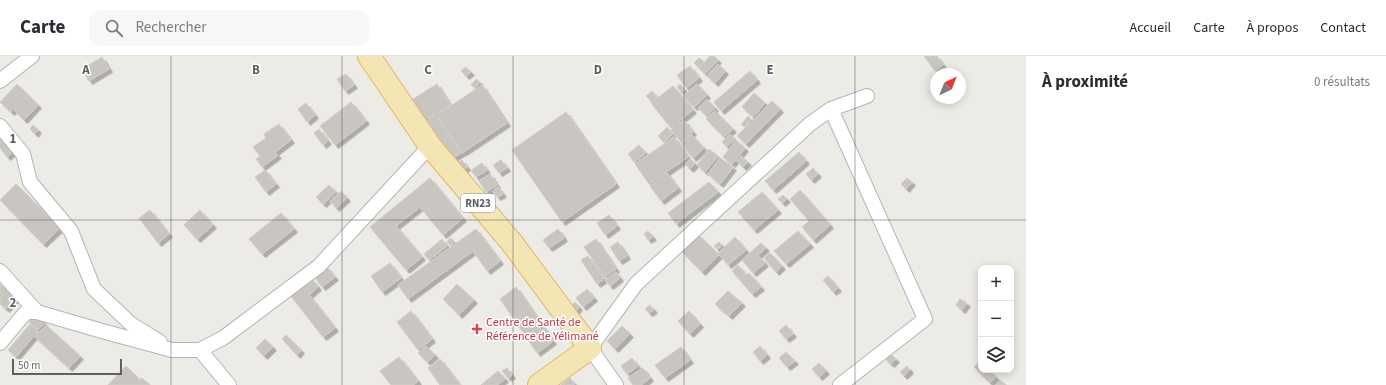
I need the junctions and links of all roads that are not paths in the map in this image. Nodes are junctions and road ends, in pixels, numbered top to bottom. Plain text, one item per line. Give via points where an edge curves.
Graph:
1 (32, 56) edge
2 (369, 56) edge
3 (0, 81) edge
4 (867, 96) dead end
5 (831, 109) junction
6 (0, 126) edge
7 (430, 146) junction
8 (0, 271) edge
9 (37, 312) junction
10 (0, 344) edge
11 (590, 348) junction
12 (172, 350) junction
13 (200, 350) junction
14 (229, 385) edge
15 (539, 385) edge
16 (616, 385) edge
17 (840, 385) edge

1 - 3 street
2 - 7 main road, RN23
4 - 5 street
5 - 11 street via 810,124 636,284
5 - 17 street via 925,319
6 - 12 street via 23,154 30,182 71,231 94,289 131,324
7 - 11 main road, RN23 via 512,243
7 - 13 street via 319,266 223,338
8 - 9 street
9 - 10 street via 26,312
9 - 12 street
11 - 15 main road
11 - 16 street
12 - 13 street
13 - 14 street

